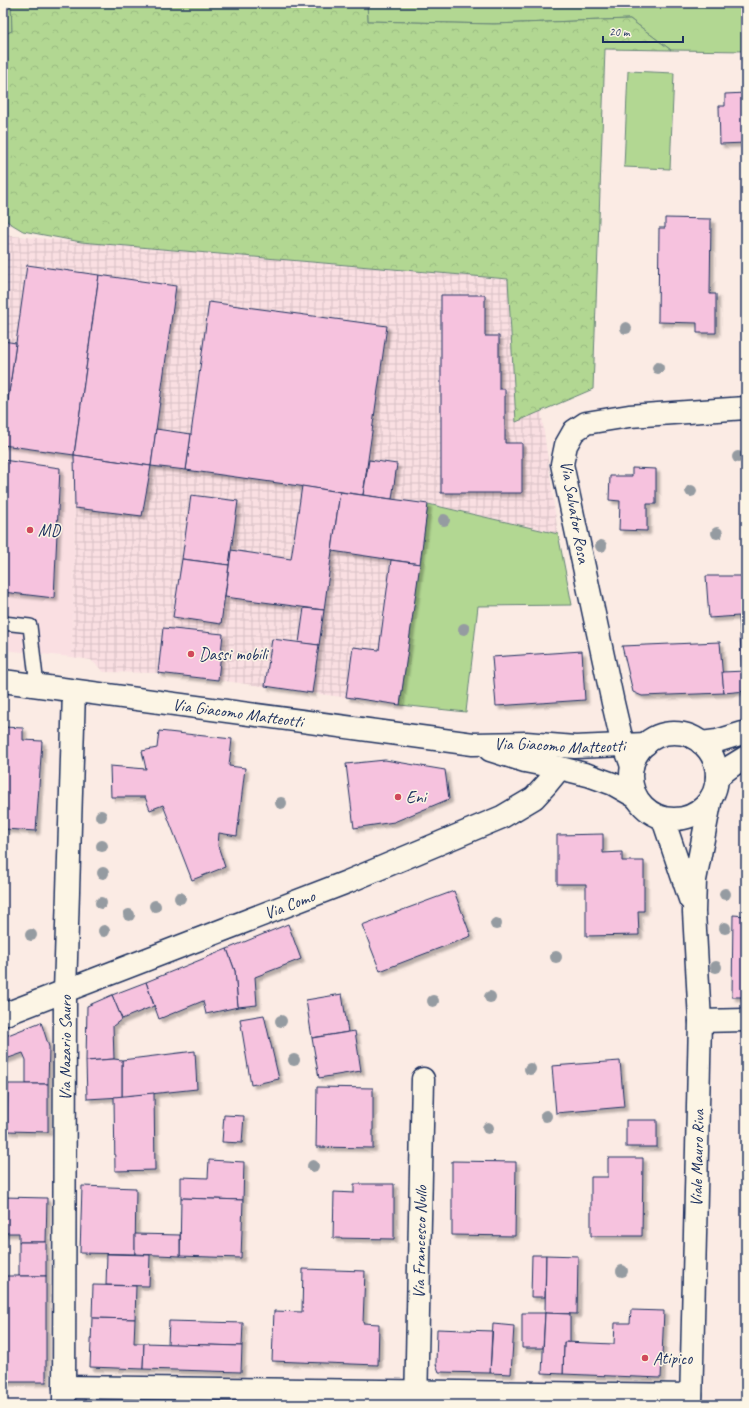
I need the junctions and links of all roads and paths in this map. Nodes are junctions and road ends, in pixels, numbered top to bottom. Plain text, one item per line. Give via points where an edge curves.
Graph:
1 (746, 408) edge
2 (3, 623) edge
3 (3, 681) edge
4 (37, 686) junction
5 (74, 691) junction
6 (746, 732) edge
7 (701, 743) junction
8 (473, 744) junction
9 (634, 752) junction
10 (746, 757) edge
11 (560, 768) junction
12 (717, 777) junction
13 (636, 797) junction
14 (711, 798) junction
15 (663, 818) junction
16 (694, 912) junction
17 (65, 992) junction
18 (3, 1015) edge
19 (746, 1020) edge
20 (700, 1021) junction
21 (423, 1079) dead end
22 (64, 1396) edge
23 (416, 1398) edge
24 (691, 1400) edge

1 - 9 street, Via Salvator Rosa via 607,418 586,423 574,431 566,445 562,464 613,703 620,732
2 - 4 lane via 30,626
3 - 4 street, Via Giacomo Matteotti
4 - 5 street, Via Giacomo Matteotti
5 - 8 street, Via Giacomo Matteotti
5 - 17 street, Via Nazario Sauro
6 - 7 street
7 - 9 street via 693,737 678,733 665,734 651,739
7 - 12 street via 715,762
8 - 9 street, Via Giacomo Matteotti via 526,743
8 - 11 street, Via Giacomo Matteotti via 525,761
9 - 13 street via 630,781
10 - 12 street
11 - 13 street, Via Giacomo Matteotti via 613,784
11 - 17 street, Via Como via 534,798 502,817 347,882
12 - 14 street
13 - 15 street via 649,812
14 - 15 street via 702,810 689,817 674,820
14 - 16 street, Viale Mauro Riva via 695,880
15 - 16 street, Viale Mauro Riva
16 - 20 street, Viale Mauro Riva
17 - 18 street, Via Como
17 - 22 street, Via Nazario Sauro
19 - 20 street
20 - 24 street, Viale Mauro Riva
21 - 23 street, Via Francesco Nullo
22 - 23 street
23 - 24 street

